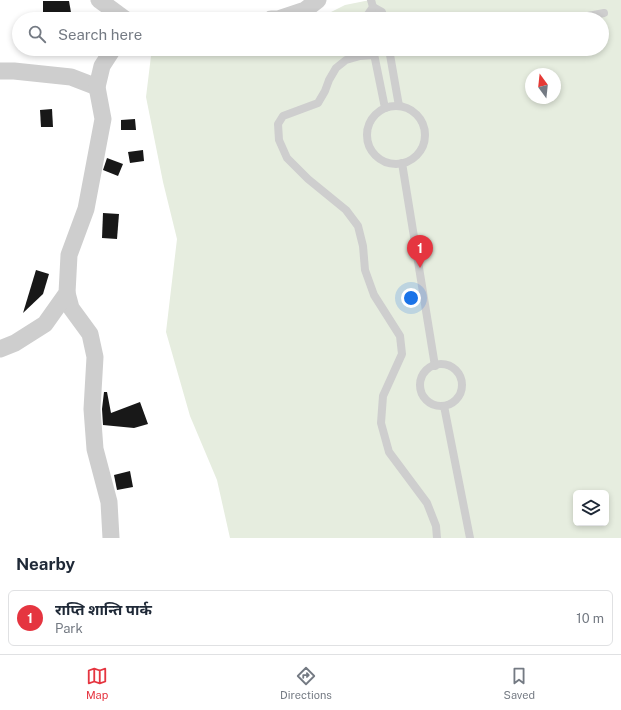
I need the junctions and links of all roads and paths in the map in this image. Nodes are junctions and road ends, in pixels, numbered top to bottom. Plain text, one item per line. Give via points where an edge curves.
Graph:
1 (99, 0) edge
2 (318, 0) edge
3 (372, 4) edge
4 (115, 12) edge
5 (298, 12) edge
6 (382, 12) edge
7 (108, 56) edge
8 (360, 56) edge
9 (375, 56) edge
10 (390, 56) edge
11 (0, 71) edge
12 (98, 87) junction
13 (399, 106) junction
14 (385, 108) junction
15 (402, 163) junction
16 (67, 293) junction
17 (0, 349) edge
18 (436, 366) junction
19 (444, 406) junction
20 (110, 538) edge
21 (437, 538) edge
22 (470, 538) edge

1 - 4 street
2 - 5 street
3 - 6 lane
7 - 12 street via 102,66
8 - 21 lane via 346,60 336,68 318,103 282,116 278,124 280,140 287,158 346,210 358,226 365,270 374,295 400,336 402,354 383,396 380,423 390,452 427,503 436,526
9 - 14 lane
10 - 13 lane
11 - 12 street via 71,77
12 - 16 street via 103,119 86,209 69,255
13 - 14 lane
13 - 15 lane via 418,114 426,133 419,153
14 - 15 lane via 372,118 367,134 368,142 376,156 391,163
15 - 18 lane
16 - 17 street via 45,324 15,343
16 - 20 street via 70,308 90,334 95,357 92,409 95,449 109,502
18 - 19 lane via 424,374 421,380 422,394 431,403
18 - 19 lane via 451,367 460,375 462,381 462,388 456,400
19 - 22 lane

